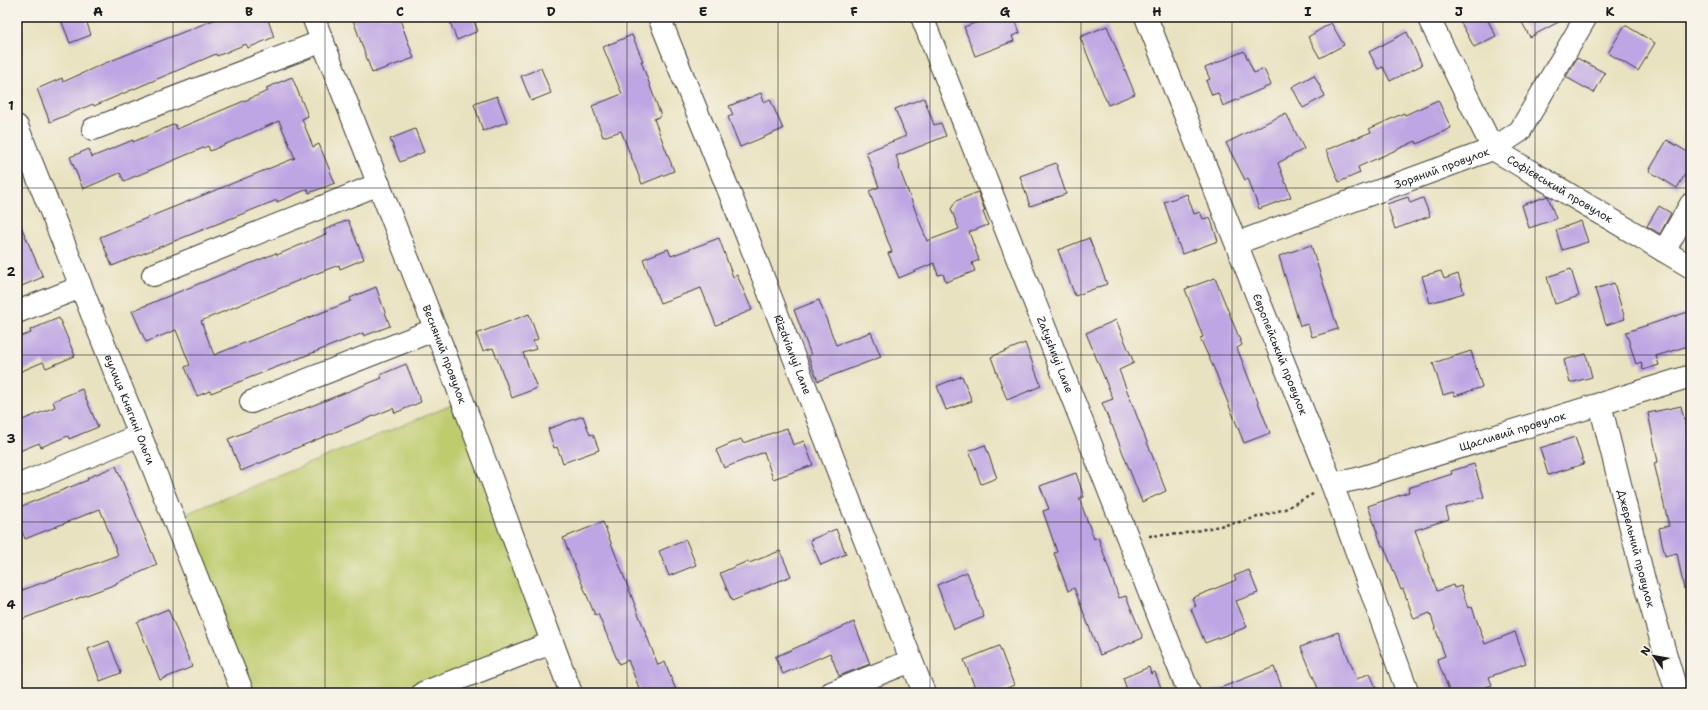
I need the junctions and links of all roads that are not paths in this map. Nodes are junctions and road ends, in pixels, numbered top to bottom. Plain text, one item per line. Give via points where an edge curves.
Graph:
1 (313, 17) edge
2 (659, 17) edge
3 (922, 17) edge
4 (1146, 17) edge
5 (1428, 17) edge
6 (1586, 17) edge
7 (323, 41) junction
8 (93, 129) dead end
9 (19, 137) edge
10 (1493, 149) junction
11 (379, 184) junction
12 (1691, 204) edge
13 (1237, 243) junction
14 (1664, 251) junction
15 (1691, 267) edge
16 (153, 275) dead end
17 (81, 287) junction
18 (17, 312) edge
19 (436, 329) junction
20 (1691, 376) edge
21 (251, 402) dead end
22 (1600, 404) junction
23 (140, 435) junction
24 (1332, 484) junction
25 (17, 486) edge
26 (551, 643) junction
27 (911, 661) junction
28 (243, 693) edge
29 (423, 693) edge
30 (571, 693) edge
31 (831, 693) edge
32 (924, 693) edge
33 (1189, 693) edge
34 (1408, 693) edge
35 (1676, 693) edge

1 - 7 street, Весняний провулок
2 - 27 street, Rizdvianyi Lane
3 - 33 street, Zatyshnyi Lane
4 - 13 street, Європейський провулок
5 - 10 street
6 - 10 street, Зоряний провулок via 1520,131
7 - 8 street
7 - 11 street, Весняний провулок
9 - 17 street, вулиця Княгині Ольги
10 - 13 street, Зоряний провулок
10 - 14 street, Софієвський провулок
11 - 16 street
11 - 19 street, Весняний провулок
12 - 14 street
13 - 24 street, Європейський провулок
14 - 15 street, Софієвський провулок
17 - 18 street
17 - 23 street, вулиця Княгині Ольги
19 - 21 street
19 - 26 street, Весняний провулок
20 - 22 street, Щасливий провулок
22 - 24 street, Щасливий провулок
22 - 35 street, Джерельний провулок via 1647,592
23 - 25 street
23 - 28 street, вулиця Княгині Ольги
24 - 34 street, Європейський провулок
26 - 29 street
26 - 30 street, Весняний провулок
27 - 31 street
27 - 32 street, Rizdvianyi Lane

